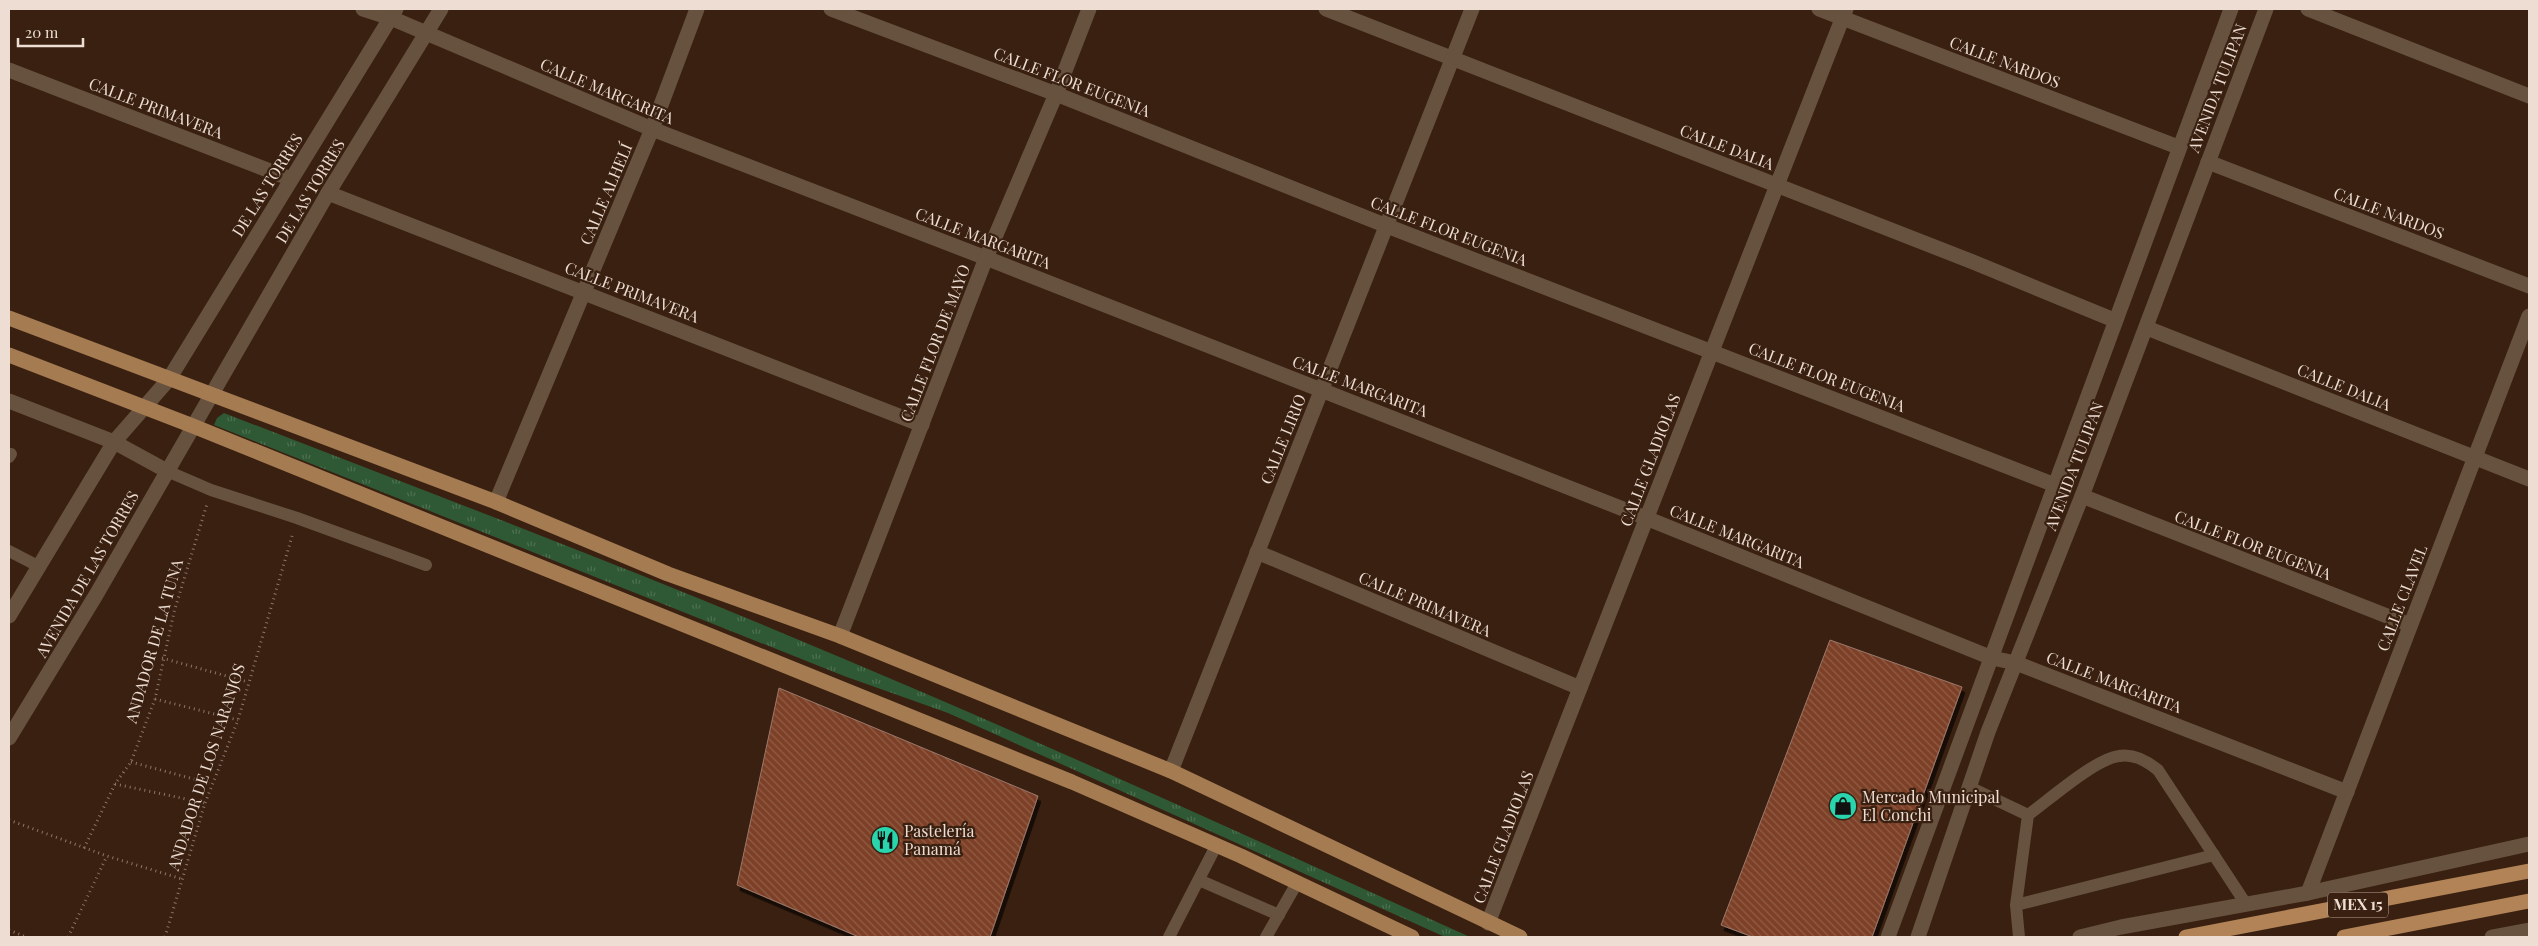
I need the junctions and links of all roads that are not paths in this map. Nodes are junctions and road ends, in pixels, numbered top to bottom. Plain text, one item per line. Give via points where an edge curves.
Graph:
1 (363, 9) edge
2 (441, 9) edge
3 (697, 9) edge
4 (831, 9) edge
5 (1089, 9) edge
6 (1326, 9) edge
7 (1472, 9) edge
8 (1820, 9) edge
9 (2231, 9) edge
10 (2266, 9) edge
11 (2308, 9) edge
12 (394, 13) edge
13 (1844, 13) edge
14 (426, 33) junction
15 (1452, 59) junction
16 (9, 70) edge
17 (1056, 94) junction
18 (2529, 96) edge
19 (652, 130) junction
20 (2178, 147) junction
21 (2208, 162) junction
22 (291, 179) junction
23 (1776, 186) junction
24 (328, 194) junction
25 (1387, 226) junction
26 (986, 258) junction
27 (2529, 286) edge
28 (584, 292) junction
29 (2529, 316) edge
30 (9, 318) edge
31 (2114, 320) junction
32 (2147, 328) junction
33 (1712, 351) junction
34 (9, 355) edge
35 (169, 379) junction
36 (1321, 390) junction
37 (211, 394) junction
38 (9, 401) edge
39 (144, 408) junction
40 (922, 425) junction
41 (193, 426) junction
42 (114, 442) junction
43 (2475, 458) junction
44 (167, 471) junction
45 (2529, 479) edge
46 (2055, 485) junction
47 (2082, 496) junction
48 (496, 502) junction
49 (1646, 518) junction
50 (9, 551) edge
51 (1257, 552) junction
52 (426, 565) dead end
53 (40, 567) junction
54 (9, 616) edge
55 (2410, 625) junction
56 (840, 636) junction
57 (1992, 658) junction
58 (2016, 663) junction
59 (1580, 688) junction
60 (9, 738) edge
61 (1171, 771) junction
62 (1943, 789) junction
63 (1967, 791) junction
64 (2347, 792) junction
65 (2028, 815) junction
66 (2529, 844) edge
67 (1216, 846) junction
68 (2214, 855) junction
69 (2529, 871) edge
70 (1199, 880) junction
71 (1297, 883) junction
72 (2308, 893) junction
73 (2529, 900) edge
74 (2246, 904) junction
75 (2016, 905) junction
76 (1278, 915) junction
77 (1488, 923) junction
78 (2529, 930) edge
79 (2113, 934) edge
80 (1170, 937) edge
81 (1266, 937) edge
82 (1412, 937) edge
83 (1520, 937) edge
84 (1888, 937) edge
85 (1918, 937) edge
86 (2019, 937) edge
87 (2080, 937) edge
88 (2186, 937) edge
89 (2344, 937) edge
90 (2492, 937) edge

1 - 12 street, CALLE MARGARITA
2 - 14 street, DE LAS TORRES
3 - 19 street, CALLE ALHELÍ
4 - 17 street, CALLE FLOR EUGENIA
5 - 17 street, CALLE FLOR DE MAYO
6 - 15 street, CALLE DALIA
7 - 15 street, CALLE LIRIO
8 - 13 street, CALLE NARDOS
9 - 20 street, AVENIDA TULIPAN
10 - 21 street, AVENIDA TULIPAN
11 - 18 street
12 - 14 street, CALLE MARGARITA
12 - 22 street, DE LAS TORRES
13 - 20 street, CALLE NARDOS
13 - 23 street, CALLE GLADIOLAS
14 - 19 street, CALLE MARGARITA
14 - 24 street, DE LAS TORRES
15 - 23 street, CALLE DALIA
15 - 25 street, CALLE LIRIO
16 - 22 street, CALLE PRIMAVERA
17 - 25 street, CALLE FLOR EUGENIA
17 - 26 street, CALLE FLOR DE MAYO
19 - 26 street, CALLE MARGARITA
19 - 28 street, CALLE ALHELÍ
20 - 31 street, AVENIDA TULIPAN
21 - 27 street, CALLE NARDOS
21 - 32 street, AVENIDA TULIPAN
22 - 35 street, DE LAS TORRES
23 - 31 street, CALLE DALIA
23 - 33 street, CALLE GLADIOLAS
24 - 28 street, CALLE PRIMAVERA
24 - 37 street, DE LAS TORRES
25 - 33 street, CALLE FLOR EUGENIA
25 - 36 street, CALLE LIRIO
26 - 36 street, CALLE MARGARITA
26 - 40 street, CALLE FLOR DE MAYO
28 - 40 street, CALLE PRIMAVERA
28 - 48 street, CALLE ALHELÍ
29 - 43 street, CALLE CLAVEL
30 - 35 main road
31 - 46 street, AVENIDA TULIPAN
32 - 43 street, CALLE DALIA
32 - 47 street, AVENIDA TULIPAN
33 - 46 street, CALLE FLOR EUGENIA
33 - 49 street, CALLE GLADIOLAS
34 - 39 main road
35 - 37 main road
35 - 39 street, DE LAS TORRES
36 - 49 street, CALLE MARGARITA
36 - 51 street, CALLE LIRIO
37 - 41 street, DE LAS TORRES
37 - 48 main road
38 - 42 street
39 - 41 main road
39 - 42 street
40 - 56 street, CALLE FLOR DE MAYO
41 - 44 street, AVENIDA DE LAS TORRES
41 - 67 main road via 1072,782
42 - 44 street
42 - 53 street
43 - 45 street, CALLE DALIA
43 - 55 street, CALLE CLAVEL
44 - 52 lane via 211,490
44 - 60 street, AVENIDA DE LAS TORRES
46 - 57 street, AVENIDA TULIPAN
47 - 55 street, CALLE FLOR EUGENIA
47 - 58 street, AVENIDA TULIPAN
48 - 56 main road via 668,574
49 - 57 street, CALLE MARGARITA
49 - 59 street, CALLE GLADIOLAS
50 - 53 lane
51 - 59 street, CALLE PRIMAVERA
51 - 61 street, CALLE LIRIO
53 - 54 street
55 - 64 street, CALLE CLAVEL
56 - 61 main road
57 - 58 street, CALLE MARGARITA
57 - 62 street, AVENIDA TULIPAN
58 - 63 street, AVENIDA TULIPAN
58 - 64 street, CALLE MARGARITA
59 - 77 street, CALLE GLADIOLAS
61 - 77 main road
62 - 63 street
62 - 84 street, AVENIDA TULIPAN
63 - 65 lane
63 - 85 street, AVENIDA TULIPAN
64 - 72 street, CALLE CLAVEL
65 - 68 lane via 2104,759 2121,755 2144,759 2158,770
65 - 75 lane
66 - 72 street, MEX 15
67 - 70 lane
67 - 71 main road
68 - 74 lane
68 - 75 lane
69 - 88 highway, MEX 15
70 - 76 lane
70 - 80 lane
71 - 76 lane
71 - 82 main road
72 - 74 street, MEX 15
73 - 89 highway, MEX 15
74 - 79 street, MEX 15
75 - 86 lane
76 - 81 lane
77 - 83 main road
78 - 90 street
79 - 87 street, MEX 15

